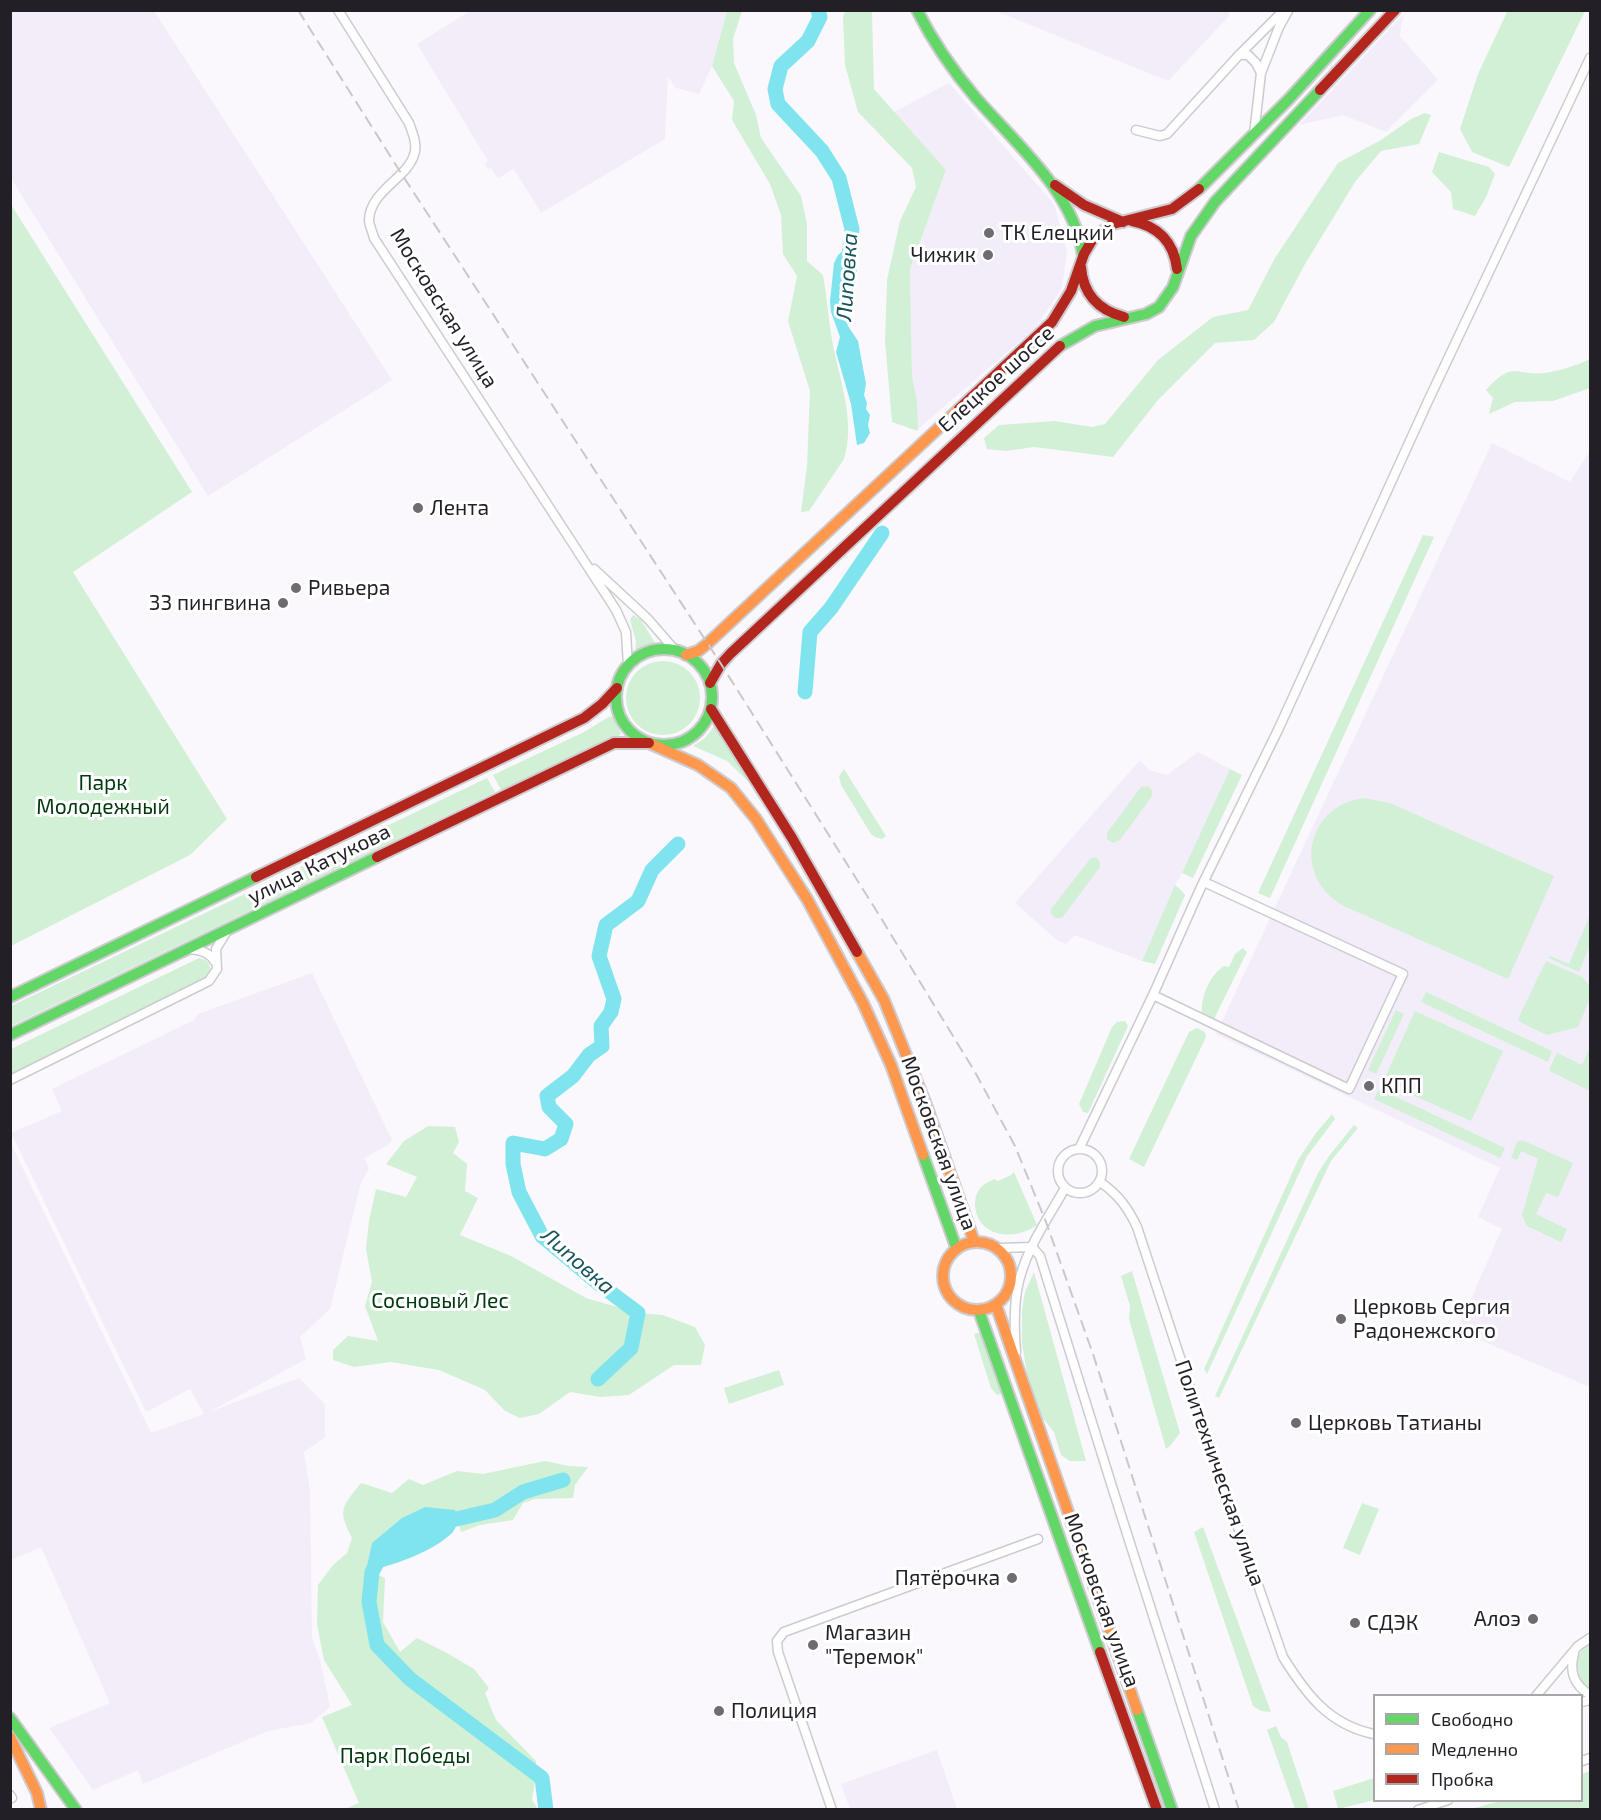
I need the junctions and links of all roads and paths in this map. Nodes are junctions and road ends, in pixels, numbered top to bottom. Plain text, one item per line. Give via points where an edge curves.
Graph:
1 (338, 10) edge
2 (917, 10) edge
3 (1286, 10) edge
4 (1370, 10) edge
5 (1395, 10) edge
6 (1239, 55) junction
7 (1590, 58) edge
8 (1261, 73) junction
9 (1136, 130) dead end
10 (1254, 134) junction
11 (1046, 177) junction
12 (1123, 222) junction
13 (1082, 260) junction
14 (1176, 279) junction
15 (1131, 317) junction
16 (586, 562) junction
17 (674, 649) junction
18 (686, 655) junction
19 (628, 666) junction
20 (710, 683) junction
21 (617, 688) junction
22 (711, 709) junction
23 (649, 743) junction
24 (1204, 882) junction
25 (226, 930) junction
26 (188, 949) junction
27 (217, 969) junction
28 (1153, 995) junction
29 (10, 997) edge
30 (10, 1035) edge
31 (10, 1080) edge
32 (1079, 1149) junction
33 (1100, 1182) junction
34 (1065, 1188) junction
35 (974, 1241) junction
36 (956, 1247) junction
37 (1032, 1247) junction
38 (999, 1248) junction
39 (1020, 1276) junction
40 (1008, 1292) junction
41 (996, 1305) junction
42 (979, 1311) junction
43 (1017, 1368) junction
44 (1038, 1539) dead end
45 (1590, 1638) edge
46 (1578, 1646) junction
47 (1537, 1694) edge
48 (1590, 1697) edge
49 (10, 1718) edge
50 (1373, 1734) edge
51 (10, 1737) edge
52 (1441, 1802) edge
53 (41, 1809) edge
54 (76, 1809) edge
55 (832, 1809) edge
56 (1157, 1809) edge
57 (1172, 1809) edge
58 (1215, 1809) edge
59 (1418, 1809) edge

1 - 16 street, Московская улица via 409,123 414,140 415,153 410,162 375,201 369,220 374,238
2 - 11 main road via 952,68
3 - 6 street
3 - 8 street
4 - 10 main road, Елецкое шоссе
5 - 14 main road, Елецкое шоссе via 1215,202 1191,235
6 - 8 street via 1248,55
6 - 9 street via 1167,134
7 - 24 street
8 - 10 street
10 - 12 main road, Елецкое шоссе via 1180,204
11 - 12 main road via 1084,205
11 - 13 main road via 1072,221 1080,240
12 - 13 main road, Елецкое шоссе via 1095,235
12 - 14 main road via 1146,224 1164,237 1175,256
13 - 15 main road via 1085,288 1094,302 1115,315
13 - 18 main road, Елецкое шоссе via 1064,304 1033,341 707,644
14 - 15 main road, Елецкое шоссе via 1160,306
15 - 20 main road, Елецкое шоссе via 1085,330 1050,354 730,654
16 - 17 street, Московская улица via 648,619
16 - 19 street, Московская улица via 626,632
17 - 18 main road
17 - 19 main road via 645,653
18 - 20 main road via 701,666
19 - 21 main road
20 - 22 main road
21 - 23 main road via 622,721
21 - 29 main road, улица Катукова via 584,718
22 - 23 main road via 698,732 689,739 663,746
22 - 35 main road, Московская улица via 792,838 884,1000
23 - 25 main road, улица Катукова via 614,743
23 - 36 main road, Московская улица via 698,765 731,788 756,819 807,899 863,1003 891,1065
24 - 28 street
24 - 28 street via 1403,974 1348,1089
25 - 26 main road, улица Катукова
25 - 27 street via 216,949
26 - 27 street via 212,956
26 - 30 main road, улица Катукова
27 - 31 street via 209,981
28 - 32 street
32 - 33 street via 1094,1153 1100,1160
32 - 34 street via 1066,1154 1058,1167
33 - 34 street via 1088,1192
33 - 50 street, Политехническая улица via 1127,1208 1137,1227 1283,1657 1303,1689 1329,1714 1358,1731
34 - 37 street
35 - 36 main road
35 - 38 main road, Московская улица
36 - 42 main road, Московская улица via 946,1262 946,1287 959,1305
37 - 38 street
37 - 39 street
37 - 58 street via 1040,1256
38 - 40 main road, Московская улица via 1010,1270
39 - 40 street
39 - 43 street via 1014,1332
40 - 41 main road
41 - 42 main road
41 - 43 main road, Московская улица
42 - 56 main road, Московская улица
43 - 57 main road, Московская улица
44 - 55 street via 784,1632 777,1641
45 - 46 street
46 - 47 street
46 - 48 street via 1573,1654 1572,1674
49 - 54 main road
51 - 53 main road
52 - 59 street

